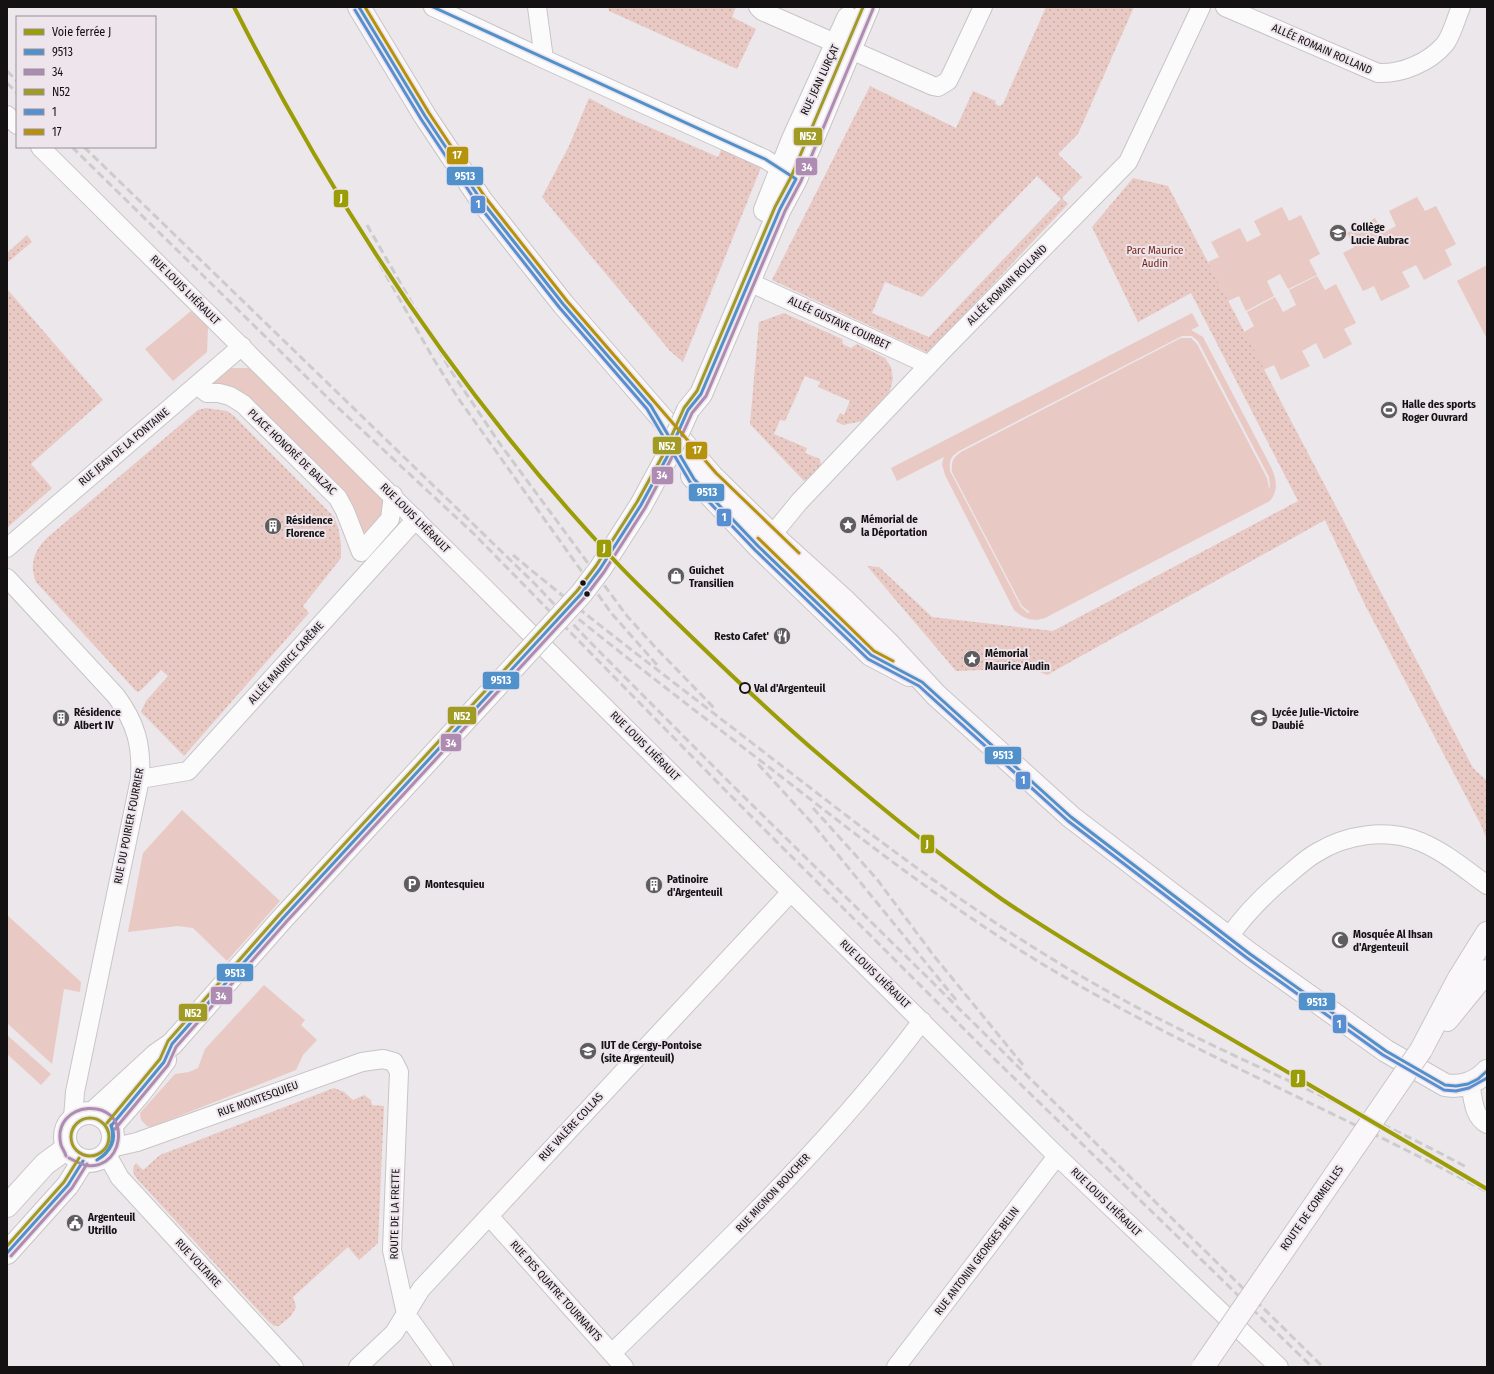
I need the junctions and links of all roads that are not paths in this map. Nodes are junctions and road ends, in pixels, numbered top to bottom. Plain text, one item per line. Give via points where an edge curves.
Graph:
1 (359, 7) edge
2 (433, 7) edge
3 (537, 7) edge
4 (758, 7) edge
5 (853, 7) edge
6 (868, 7) edge
7 (983, 7) edge
8 (1201, 7) edge
9 (1225, 7) edge
10 (1461, 7) edge
11 (844, 48) junction
12 (544, 60) junction
13 (41, 148) edge
14 (789, 174) junction
15 (749, 282) junction
16 (242, 346) junction
17 (929, 365) junction
18 (197, 385) junction
19 (651, 406) junction
20 (688, 410) junction
21 (392, 495) junction
22 (415, 517) junction
23 (390, 519) junction
24 (772, 535) junction
25 (7, 548) edge
26 (7, 578) edge
27 (922, 682) junction
28 (140, 779) junction
29 (1487, 885) edge
30 (791, 892) junction
31 (1487, 933) edge
32 (1229, 937) junction
33 (1487, 971) edge
34 (922, 1021) junction
35 (172, 1044) junction
36 (1421, 1050) junction
37 (400, 1072) joint
38 (1478, 1077) edge
39 (83, 1116) junction
40 (1487, 1124) edge
41 (111, 1126) junction
42 (109, 1151) junction
43 (75, 1154) junction
44 (1058, 1156) junction
45 (7, 1206) edge
46 (489, 1216) junction
47 (7, 1253) edge
48 (406, 1314) junction
49 (612, 1353) junction
50 (294, 1367) edge
51 (358, 1367) edge
52 (444, 1367) edge
53 (624, 1367) edge
54 (896, 1367) edge
55 (1203, 1367) edge
56 (1279, 1367) edge

1 - 19 main road via 425,116 481,200 563,304
2 - 12 street
3 - 12 street
4 - 11 street
5 - 11 street, RUE JEAN LURÇAT
6 - 11 street, RUE JEAN LURÇAT
7 - 11 street via 952,74 948,81 938,87
8 - 17 street, ALLÉE ROMAIN ROLLAND via 1128,162
9 - 10 street, ALLÉE ROMAIN ROLLAND via 1378,73 1404,70 1433,55 1445,44
11 - 14 street, RUE JEAN LURÇAT
12 - 14 street via 766,159
13 - 16 street, RUE LOUIS LHÉRAULT
14 - 15 street, RUE JEAN LURÇAT via 780,209
14 - 20 street, RUE JEAN LURÇAT via 690,390
15 - 17 street, ALLÉE GUSTAVE COURBET
15 - 20 street, RUE JEAN LURÇAT via 701,394
16 - 18 street, RUE JEAN DE LA FONTAINE
16 - 21 street, RUE LOUIS LHÉRAULT
17 - 24 street, ALLÉE ROMAIN ROLLAND via 799,502
18 - 23 street, PLACE HONORÉ DE BALZAC via 207,393 230,396 243,404 338,498 361,552
18 - 25 street, RUE JEAN DE LA FONTAINE
19 - 24 main road via 712,476
19 - 27 main road via 694,479 758,546 871,655
20 - 35 street, bridge via 668,457 642,505 581,594 283,918
21 - 22 street, RUE LOUIS LHÉRAULT
21 - 23 street
22 - 23 street
22 - 28 street, ALLÉE MAURICE CARÊME via 188,771
22 - 30 street, RUE LOUIS LHÉRAULT
24 - 27 main road via 887,642
26 - 28 street, RUE DU POIRIER FOURRIER via 128,712 141,757
27 - 32 main road via 1071,816
28 - 39 street, RUE DU POIRIER FOURRIER via 75,1092
29 - 32 street via 1438,850 1421,842 1402,836 1386,835 1345,839 1315,854 1279,883 1241,920
30 - 34 street, RUE LOUIS LHÉRAULT
30 - 46 street, RUE VALÈRE COLLAS
31 - 36 main road, ROUTE DE CORMEILLES via 1459,978
32 - 38 main road via 1386,1051 1444,1085 1454,1087
33 - 36 main road, ROUTE DE CORMEILLES via 1474,990
34 - 44 street, RUE LOUIS LHÉRAULT
34 - 49 street, RUE MIGNON BOUCHER via 894,1058 818,1145 733,1235
35 - 39 street
35 - 41 street via 164,1062
36 - 55 main road, ROUTE DE CORMEILLES, bridge
37 - 42 street, RUE MONTESQUIEU via 394,1062 388,1059 362,1062
37 - 48 street, ROUTE DE LA FRETTE via 392,1250
38 - 40 street via 1477,1113 1482,1122
39 - 41 street via 100,1115
39 - 43 street via 65,1133
41 - 42 street via 114,1141
42 - 43 street via 100,1160 92,1162
42 - 50 street, RUE VOLTAIRE via 120,1178
43 - 45 street via 45,1164
43 - 47 street via 68,1185
44 - 54 street, RUE ANTONIN GEORGES BELIN
44 - 56 street, RUE LOUIS LHÉRAULT
46 - 48 street, RUE VALÈRE COLLAS via 421,1290
46 - 49 street, RUE DES QUATRE TOURNANTS
48 - 51 street, RUE VALÈRE COLLAS via 394,1333
48 - 52 street, ROUTE DE LA FRETTE
49 - 53 street, RUE DES QUATRE TOURNANTS

